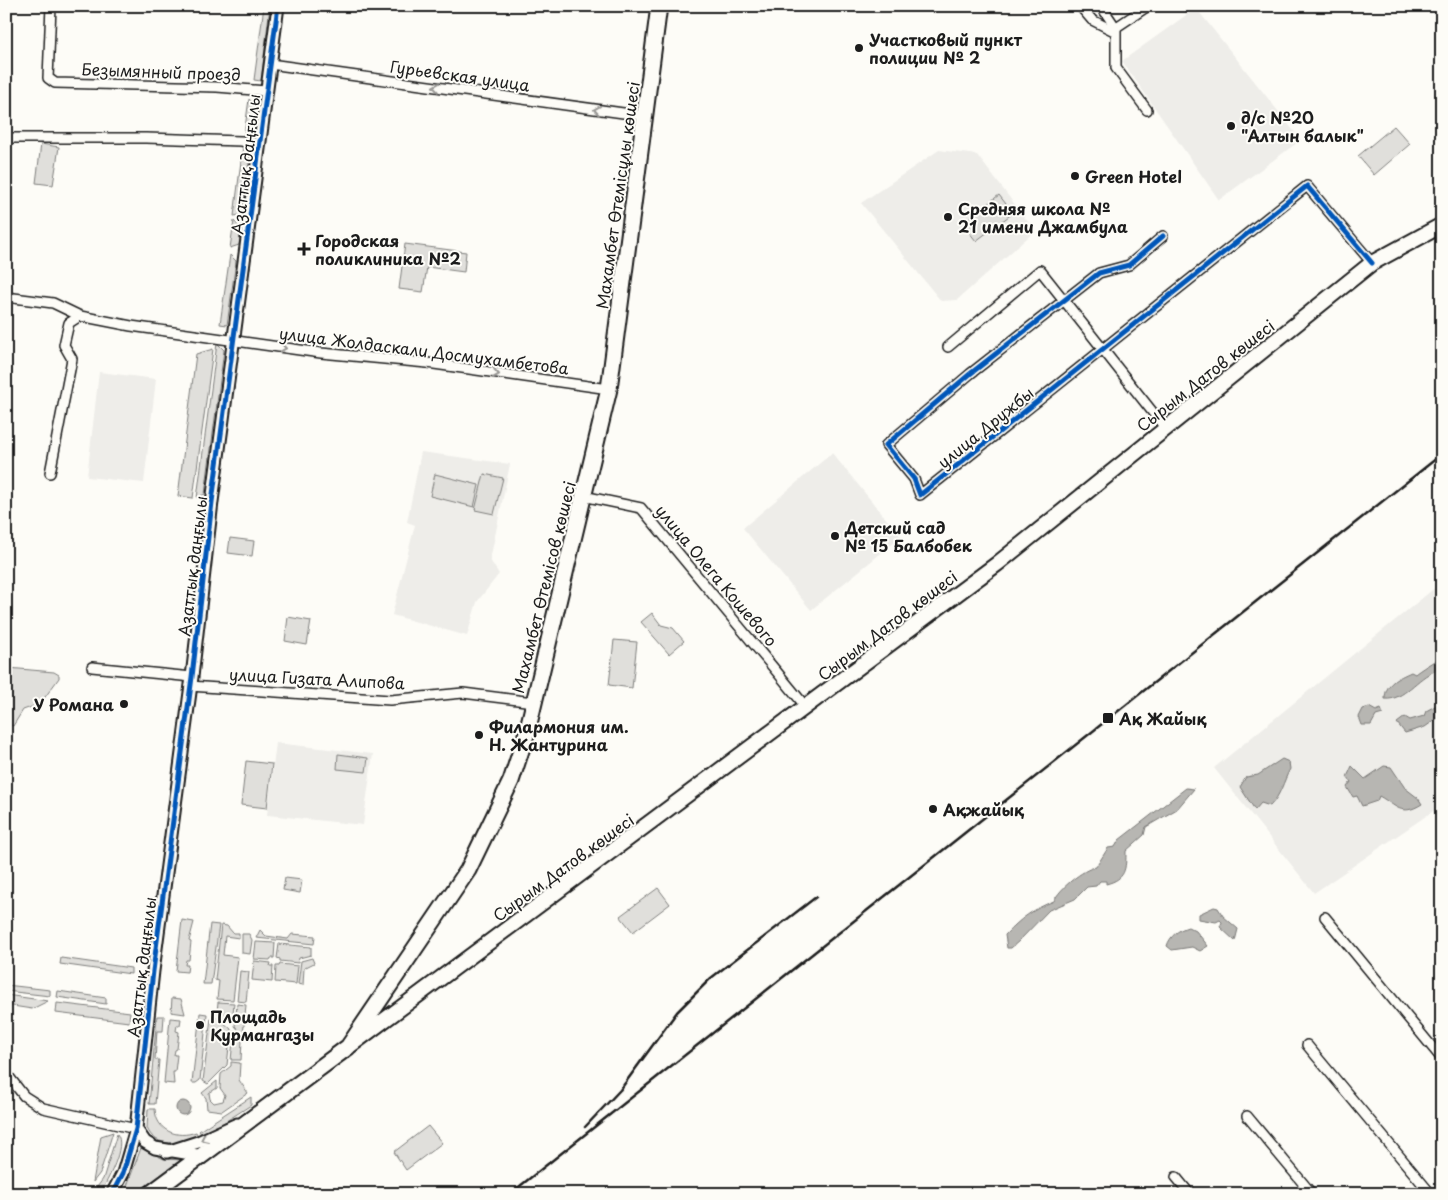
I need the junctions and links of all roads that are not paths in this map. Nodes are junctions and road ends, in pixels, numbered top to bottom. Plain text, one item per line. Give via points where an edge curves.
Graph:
1 (50, 6) edge
2 (278, 6) edge
3 (659, 6) edge
4 (1080, 6) edge
5 (1101, 6) edge
6 (1148, 6) edge
7 (1116, 28) junction
8 (270, 64) junction
9 (266, 91) junction
10 (1147, 110) dead end
11 (645, 116) junction
12 (6, 138) edge
13 (260, 144) junction
14 (1442, 225) edge
15 (1163, 236) dead end
16 (1372, 263) junction
17 (6, 297) edge
18 (1064, 302) junction
19 (80, 316) junction
20 (234, 342) junction
21 (948, 347) dead end
22 (1103, 348) junction
23 (610, 388) junction
24 (1166, 429) junction
25 (50, 474) dead end
26 (583, 496) junction
27 (92, 667) dead end
28 (191, 681) junction
29 (533, 702) junction
30 (806, 707) junction
31 (1325, 917) dead end
32 (1307, 1046) dead end
33 (348, 1047) junction
34 (1442, 1059) edge
35 (6, 1073) edge
36 (264, 1111) junction
37 (1247, 1116) dead end
38 (136, 1129) junction
39 (167, 1152) junction
40 (204, 1156) junction
41 (1176, 1177) dead end
42 (112, 1194) edge
43 (150, 1194) edge
44 (1190, 1194) edge
45 (1312, 1194) edge
46 (1431, 1194) edge

1 - 9 street, Безымянный проезд via 48,78 55,83 217,86
2 - 8 street, Азаттық даңғылы
3 - 11 main road, Махамбет Өтемісұлы көшесі
4 - 7 street via 1092,20 1108,29
5 - 7 street
6 - 7 street
7 - 10 street via 1116,68
8 - 9 street, Азаттық даңғылы
11 -> 8 street, Гурьевская улица
9 - 13 street, Азаттық даңғылы
11 - 23 main road, Махамбет Өтемісұлы көшесі
12 - 13 street via 146,138
13 - 20 street, Азаттық даңғылы
14 - 16 main road, Сырым Датов көшесі
15 - 18 street, улица Дружбы via 1129,265 1099,273
16 - 22 street, улица Дружбы via 1307,186
16 - 24 main road, Сырым Датов көшесі
17 - 19 street, улица Жолдаскали Досмухамбетова via 53,303
18 - 21 street via 1040,270
18 - 22 street
18 - 22 street, улица Дружбы via 970,374 886,445 914,478 920,495
19 - 20 street, улица Жолдаскали Досмухамбетова
19 - 25 street via 69,323 64,344 72,359
20 -> 23 street, улица Жолдаскали Досмухамбетова via 427,363
20 - 28 street, Азаттық даңғылы
22 - 24 street
23 - 26 main road, Махамбет Өтемісов көшесі
24 - 30 main road, Сырым Датов көшесі via 997,564
26 - 29 main road, Махамбет Өтемісов көшесі
26 - 30 street, улица Олега Кошевого via 641,508
27 - 28 street, улица Гизата Алипова
28 - 29 street, улица Гизата Алипова via 390,700 463,693
28 - 38 street, Азаттық даңғылы via 153,970
29 - 33 main road, Махамбет Өтемісов көшесі via 521,754 468,870
30 - 33 main road, Сырым Датов көшесі
31 - 34 street
32 - 46 street
33 - 36 main road, Махамбет Өтемісов көшесі
35 - 38 street via 24,1096 43,1108
36 -> 39 street via 198,1142
36 - 40 main road, Махамбет Өтемісов көшесі
37 - 45 street
38 - 39 street via 145,1142
38 - 42 street, Азаттық даңғылы
39 - 40 street
40 - 43 main road, Махамбет Өтемісов көшесі
41 - 44 street

